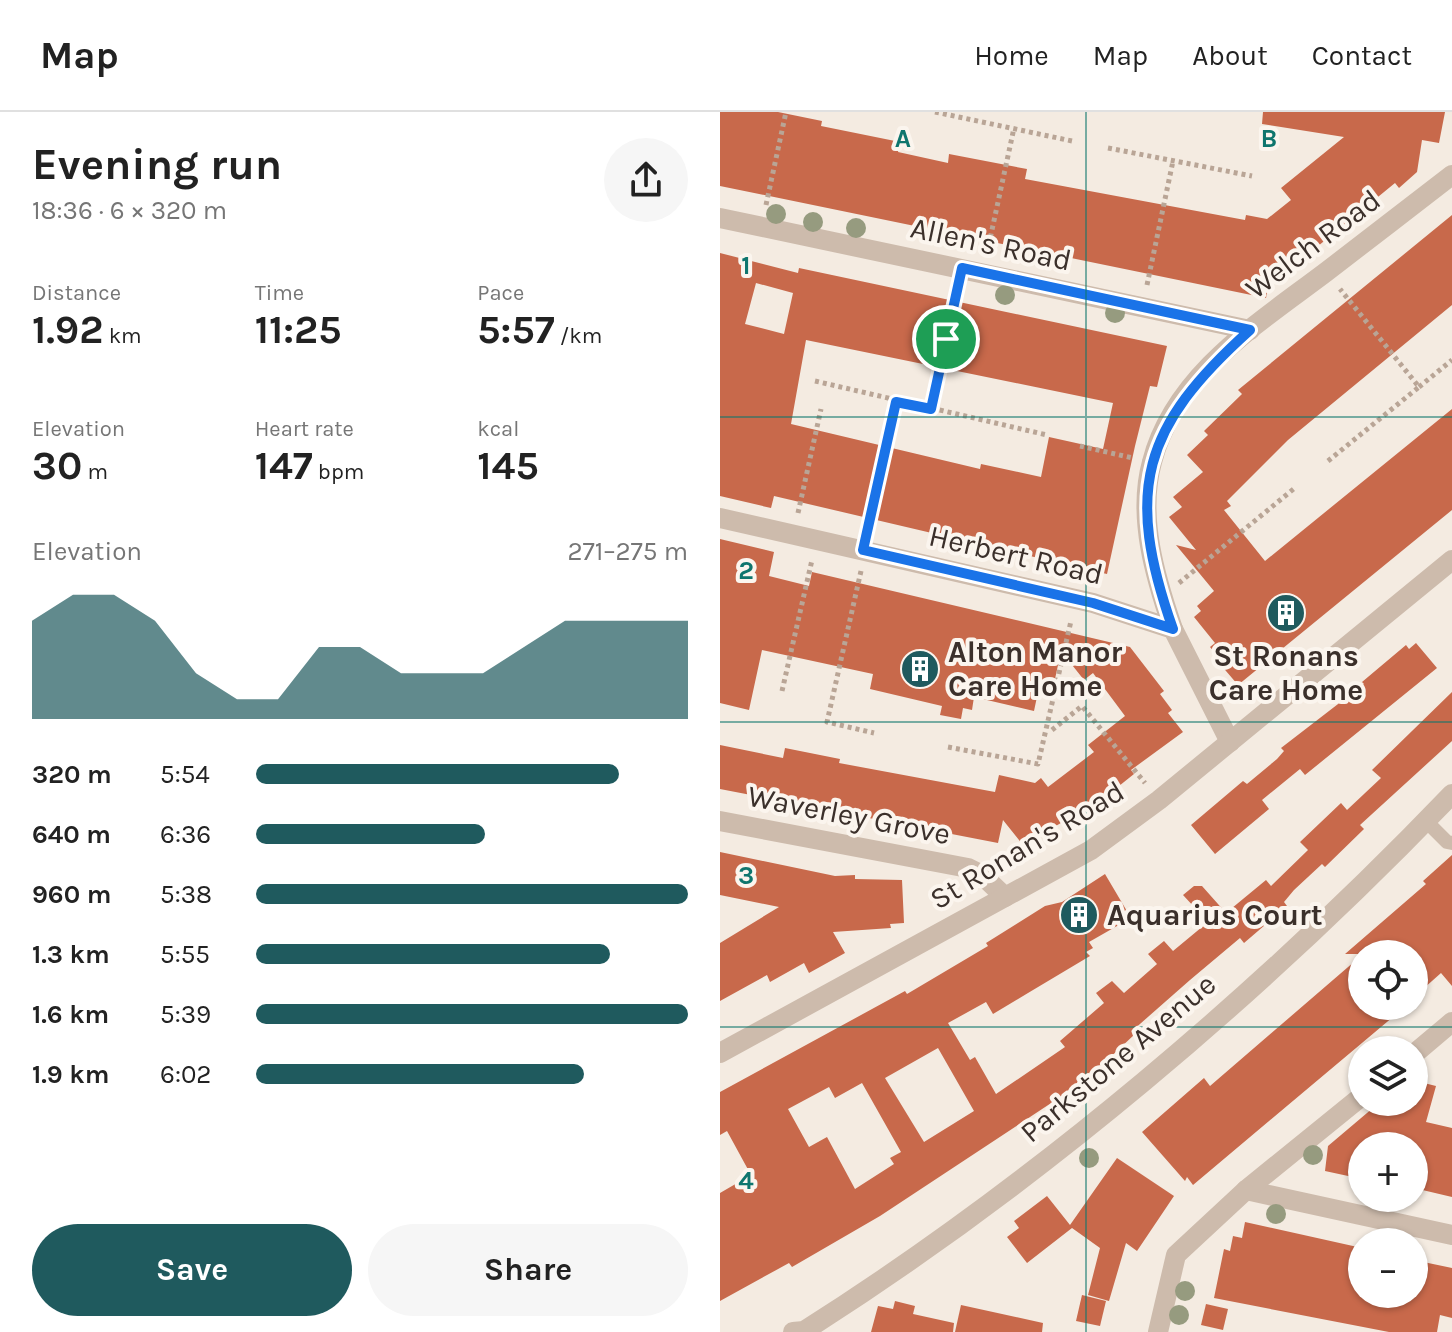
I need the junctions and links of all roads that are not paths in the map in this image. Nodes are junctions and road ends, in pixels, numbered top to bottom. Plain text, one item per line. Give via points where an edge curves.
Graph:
1 (1452, 175) edge
2 (720, 218) edge
3 (1250, 330) junction
4 (720, 518) edge
5 (1452, 560) edge
6 (1173, 629) junction
7 (1230, 742) junction
8 (1452, 794) edge
9 (720, 821) edge
10 (1426, 821) junction
11 (1452, 843) edge
12 (1005, 897) junction
13 (1452, 1022) edge
14 (1428, 1042) edge
15 (720, 1053) edge
16 (1348, 1107) edge
17 (1246, 1190) junction
18 (1452, 1235) edge
19 (793, 1332) edge
20 (1158, 1332) edge

1 - 3 street, Welch Road
2 - 3 street, Allen's Road
3 - 6 street, Welch Road via 1181,400 1152,462 1148,524
4 - 6 street, Herbert Road via 1076,599
5 - 7 street, St Ronan's Road
6 - 7 street
7 - 12 street, St Ronan's Road via 1091,850
8 - 10 street, Parkstone Avenue
9 - 12 street, Waverley Grove via 968,868
10 - 11 lane
10 - 19 street, Parkstone Avenue via 1354,895 1097,1120 895,1273 804,1331
12 - 15 street, St Ronan's Road
13 - 14 street
16 - 17 street
17 - 18 street
17 - 20 street via 1176,1255

